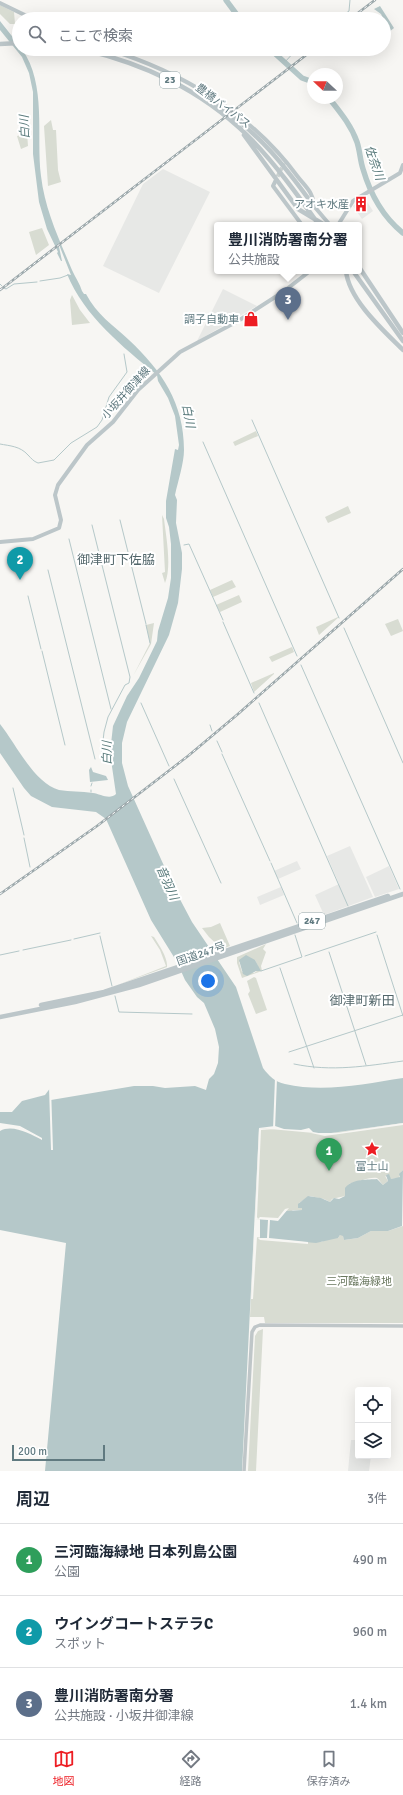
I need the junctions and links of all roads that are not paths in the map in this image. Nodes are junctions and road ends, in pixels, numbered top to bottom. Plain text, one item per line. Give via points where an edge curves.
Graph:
1 (0, 3) edge
2 (19, 12) edge
3 (12, 42) edge
4 (0, 43) edge
5 (108, 56) edge
6 (118, 56) edge
7 (128, 56) edge
8 (249, 133) junction
9 (403, 165) edge
10 (401, 174) edge
11 (274, 184) dead end
12 (313, 205) junction
13 (300, 222) edge
14 (318, 222) edge
15 (319, 222) edge
16 (327, 222) edge
17 (340, 222) edge
18 (362, 272) edge
19 (306, 274) edge
20 (347, 274) edge
21 (356, 274) edge
22 (356, 274) edge
23 (403, 335) edge
24 (403, 340) edge
25 (403, 350) edge
26 (0, 542) edge
27 (403, 892) edge
28 (176, 970) junction
29 (0, 1014) edge
30 (0, 1017) edge
31 (403, 1326) edge
32 (244, 1471) edge

1 - 2 main road
3 - 4 highway
5 - 8 highway, 豊橋バイパス / 23 via 134,63 163,76 209,103
6 - 8 highway, 豊橋バイパス / 23 via 164,74 211,102
7 - 8 main road via 173,75 211,96 233,110
8 - 12 highway via 287,170
8 - 12 main road via 284,161 313,197
8 - 14 highway via 298,209
8 - 15 highway, 豊橋バイパス / 23
9 - 10 main road
10 - 17 main road via 365,193 350,205
11 - 13 main road
12 - 16 main road
18 - 23 highway
19 - 26 main road, 小坂井御津線 via 238,321 180,352 138,390 113,422 93,438 58,485 55,495 61,520 59,528 33,539
20 - 25 highway via 349,284 360,302
21 - 23 highway
22 - 24 highway
27 - 28 highway, 国道247号 / 247
28 - 29 highway, 国道247号 / 247 via 104,992
28 - 30 highway, 国道247号 / 247 via 102,996
31 - 32 street via 254,1327

